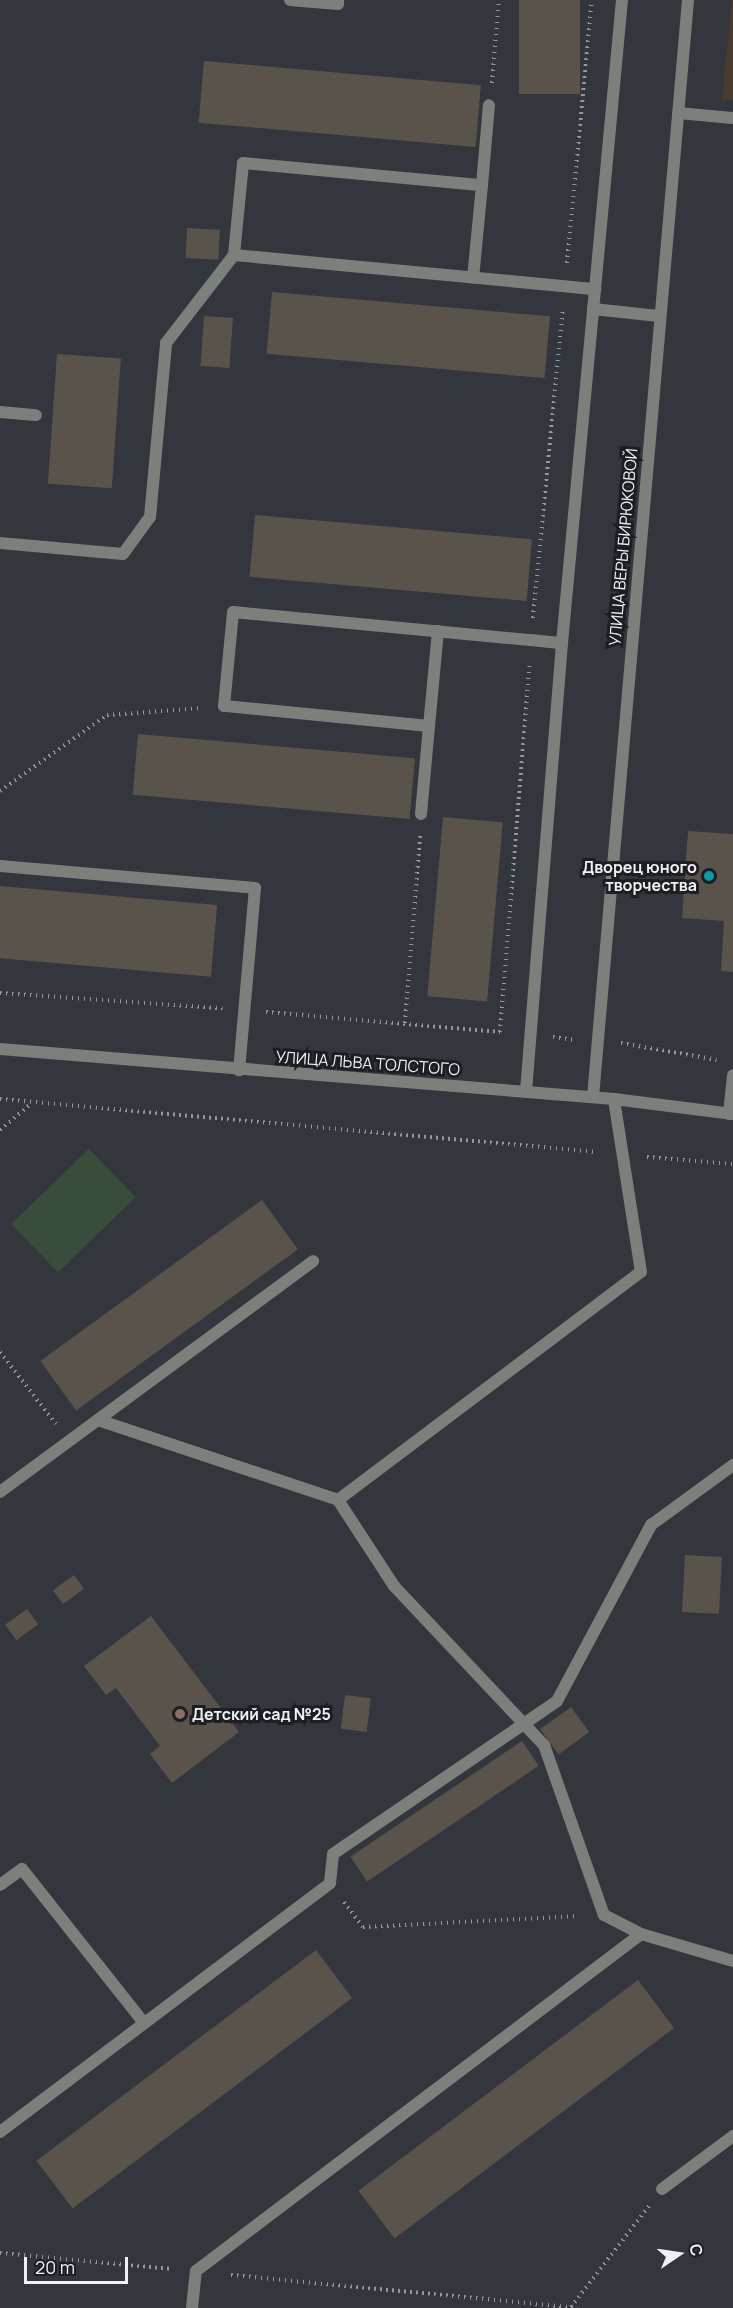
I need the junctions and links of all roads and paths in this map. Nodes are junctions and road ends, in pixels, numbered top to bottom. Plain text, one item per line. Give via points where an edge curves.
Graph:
1 (290, 0) edge
2 (338, 0) edge
3 (499, 0) edge
4 (592, 0) edge
5 (622, 0) edge
6 (688, 0) edge
7 (489, 105) joint
8 (678, 113) junction
9 (733, 118) edge
10 (482, 185) junction
11 (234, 255) junction
12 (473, 278) junction
13 (565, 286) junction
14 (595, 289) junction
15 (593, 309) junction
16 (658, 316) junction
17 (0, 412) edge
18 (36, 416) dead end
19 (0, 543) edge
20 (438, 631) junction
21 (531, 640) junction
22 (562, 643) junction
23 (224, 706) junction
24 (429, 726) junction
25 (0, 790) edge
26 (421, 814) joint
27 (0, 866) edge
28 (0, 993) edge
29 (244, 1010) junction
30 (405, 1023) junction
31 (500, 1032) junction
32 (531, 1035) junction
33 (598, 1042) junction
34 (0, 1049) edge
35 (722, 1060) dead end
36 (239, 1070) junction
37 (733, 1075) edge
38 (526, 1092) junction
39 (593, 1097) junction
40 (0, 1099) edge
41 (614, 1099) junction
42 (32, 1102) junction
43 (731, 1114) edge
44 (0, 1130) edge
45 (624, 1155) junction
46 (733, 1164) edge
47 (313, 1261) dead end
48 (0, 1352) edge
49 (98, 1419) junction
50 (69, 1441) junction
51 (733, 1465) edge
52 (0, 1492) edge
53 (338, 1500) junction
54 (524, 1724) junction
55 (330, 1883) junction
56 (0, 1885) edge
57 (604, 1915) junction
58 (641, 1934) junction
59 (733, 1961) edge
60 (144, 2023) junction
61 (0, 2132) edge
62 (733, 2136) edge
63 (662, 2189) joint
64 (0, 2253) edge
65 (196, 2271) junction
66 (570, 2307) edge
67 (192, 2308) edge
68 (578, 2308) edge

1 - 2 street via 338,4
3 - 7 path
4 - 13 path
5 - 14 street
6 - 8 street, УЛИЦА ВЕРЫ БИРЮКОВОЙ
7 - 10 street
8 - 9 street
8 - 16 street, УЛИЦА ВЕРЫ БИРЮКОВОЙ
10 - 11 street via 243,163
10 - 12 street
11 - 12 street
11 - 19 street via 166,343 150,517 123,554
12 - 13 street
13 - 14 street
13 - 21 path
14 - 15 street
15 - 16 street
15 - 22 street
16 - 33 street, УЛИЦА ВЕРЫ БИРЮКОВОЙ
17 - 18 street
20 - 21 street
20 - 23 street via 233,612
20 - 24 street
21 - 22 street
21 - 31 path
22 - 32 street
23 - 24 street
23 - 25 path via 106,715
24 - 26 street
26 - 30 path
27 - 29 street via 255,888
28 - 29 path
29 - 30 path
29 - 36 street
30 - 31 path
31 - 32 path
32 - 33 path
32 - 38 street
33 - 35 path
33 - 39 street, УЛИЦА ВЕРЫ БИРЮКОВОЙ
34 - 36 street, УЛИЦА ЛЬВА ТОЛСТОГО
36 - 38 street, УЛИЦА ЛЬВА ТОЛСТОГО
37 - 43 street
38 - 39 street, УЛИЦА ЛЬВА ТОЛСТОГО
39 - 41 street, УЛИЦА ЛЬВА ТОЛСТОГО
40 - 42 path
41 - 43 street, УЛИЦА ЛЬВА ТОЛСТОГО
41 - 45 street
42 - 44 path
42 - 45 path
45 - 46 path
45 - 53 street via 641,1272
47 - 49 street
48 - 50 path
49 - 50 street
49 - 53 street
50 - 52 street
51 - 54 street via 651,1526 557,1701
53 - 54 street via 394,1586
54 - 55 street via 333,1854
54 - 57 street via 544,1745
55 - 57 path via 363,1927
55 - 60 street
56 - 60 street via 22,1869
57 - 58 street
58 - 59 street
58 - 65 street
60 - 61 street
62 - 63 street
63 - 66 path
64 - 65 path
65 - 66 path
65 - 67 street
66 - 68 path

